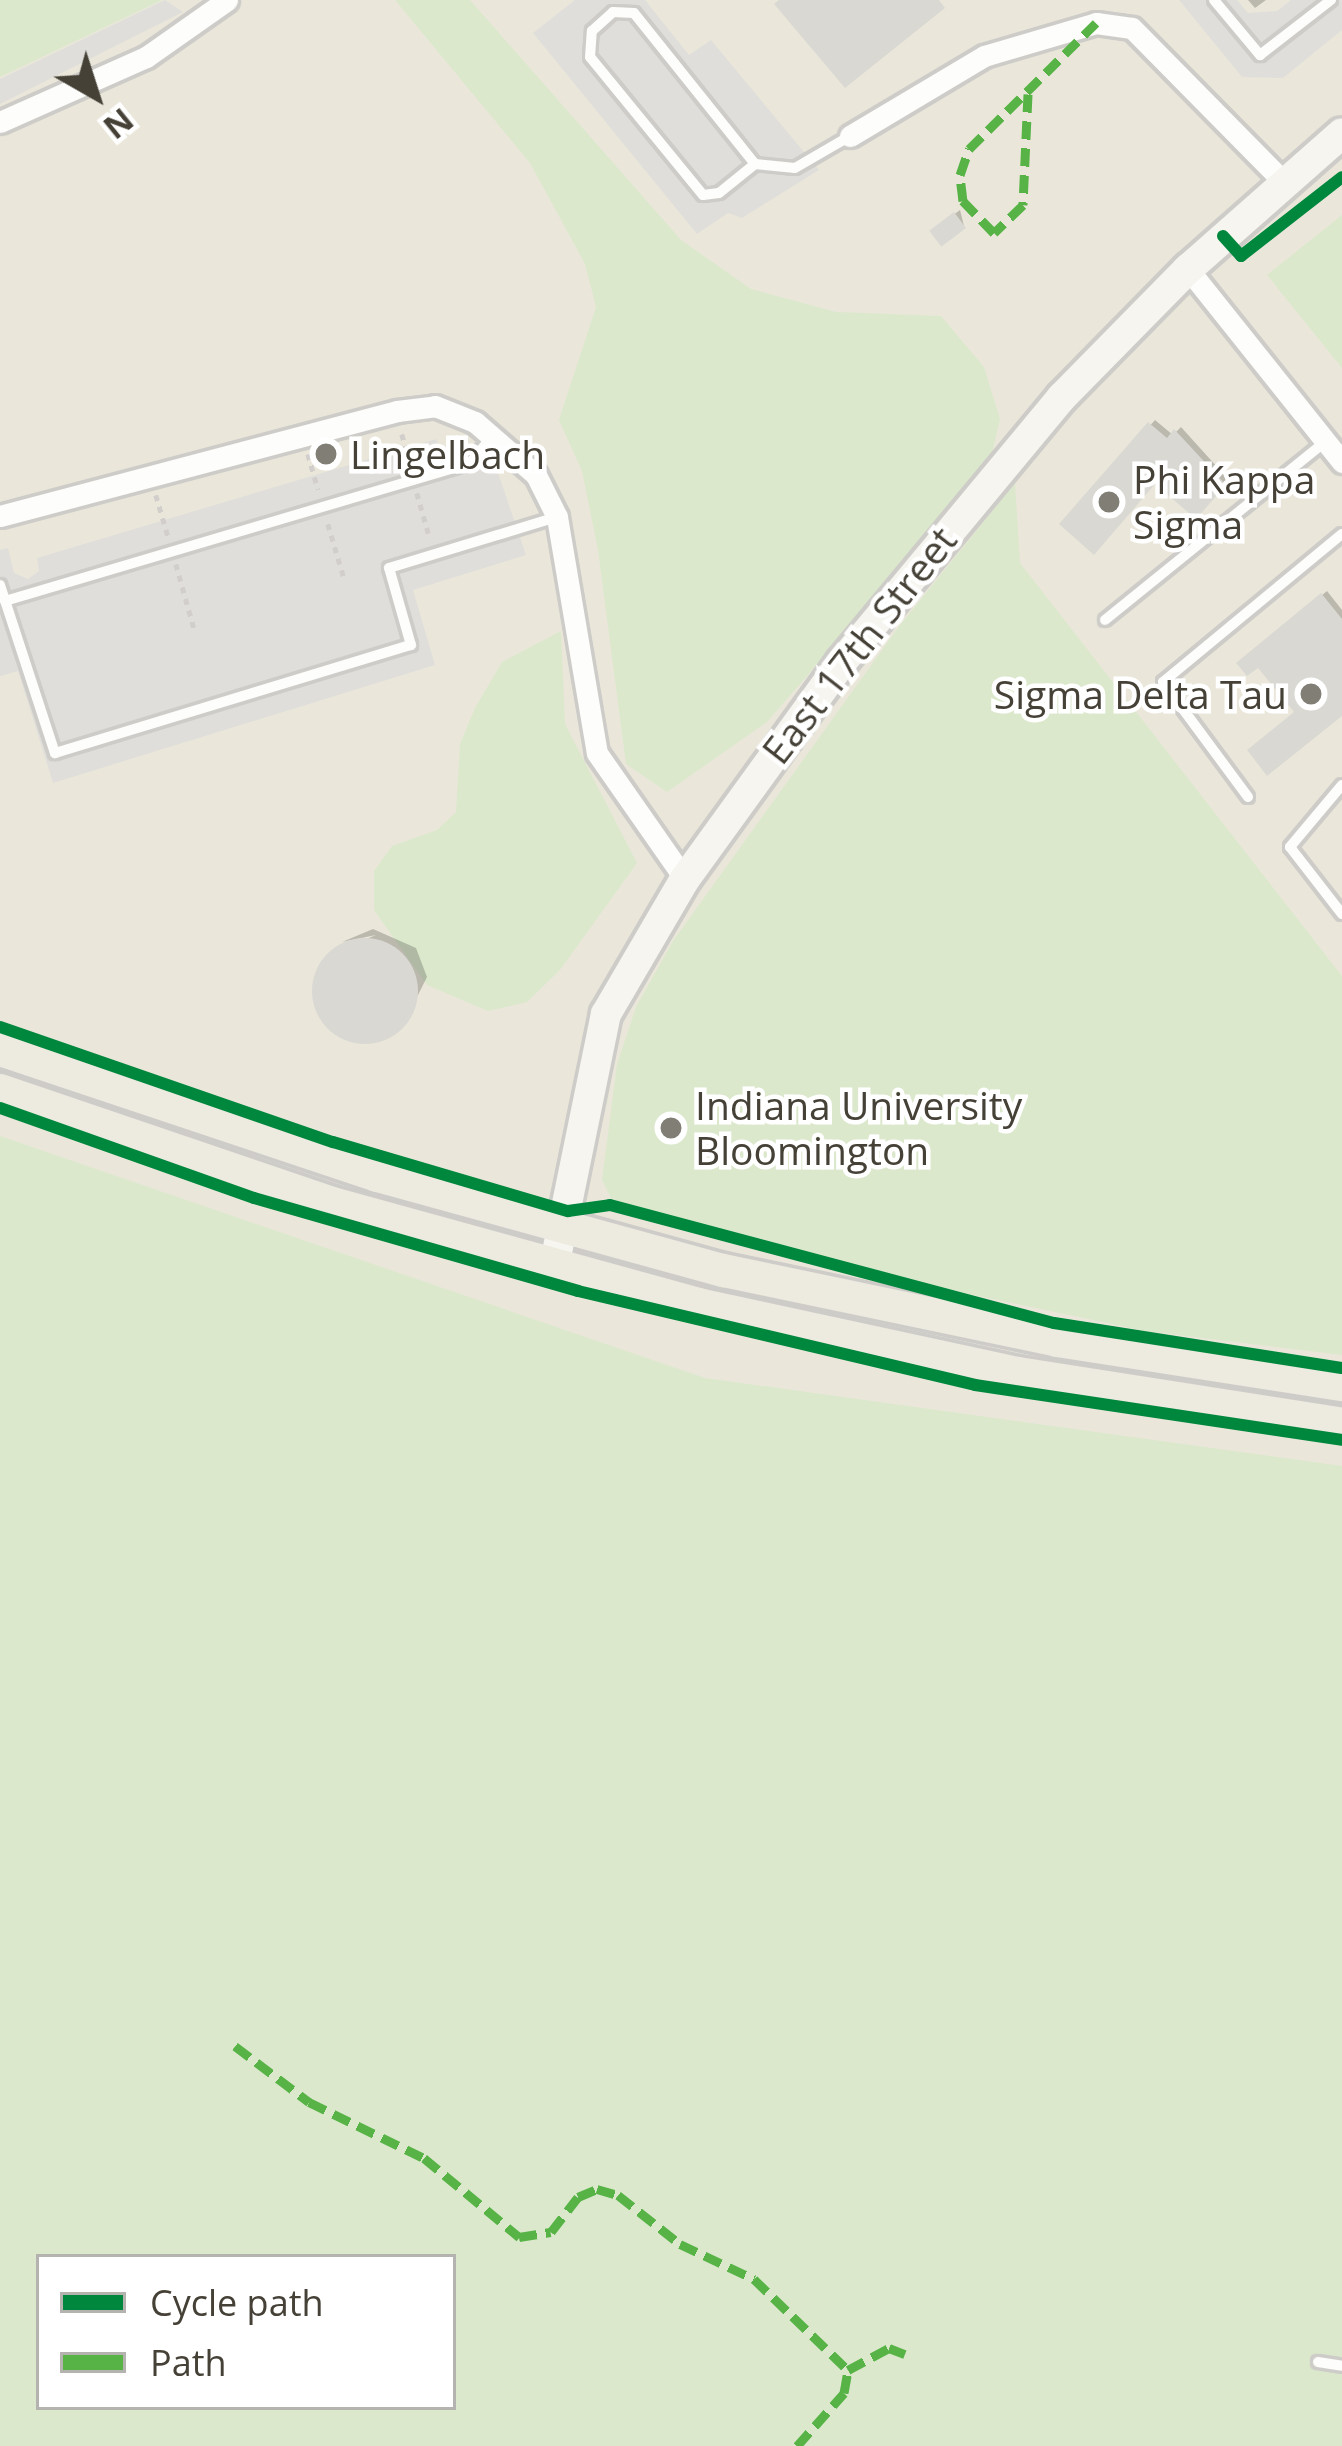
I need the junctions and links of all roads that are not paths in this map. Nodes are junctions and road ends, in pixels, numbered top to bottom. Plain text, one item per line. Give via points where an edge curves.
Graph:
1 (227, 0) edge
2 (1214, 0) edge
3 (1331, 0) edge
4 (0, 122) edge
5 (1342, 133) edge
6 (850, 136) joint
7 (755, 164) junction
8 (1282, 181) junction
9 (1188, 269) junction
10 (494, 435) junction
11 (1326, 441) junction
12 (1342, 462) edge
13 (0, 516) edge
14 (556, 517) junction
15 (1342, 534) edge
16 (0, 585) edge
17 (5, 601) junction
18 (1105, 620) dead end
19 (1342, 785) edge
20 (1248, 797) dead end
21 (685, 879) junction
22 (1342, 914) edge
23 (0, 1048) edge
24 (0, 1090) edge
25 (561, 1227) junction
26 (554, 1267) junction
27 (1342, 1384) edge
28 (1342, 1424) edge
29 (1318, 2362) dead end
30 (1342, 2366) edge

1 - 4 street via 146,57
2 - 3 lane via 1260,55
5 - 8 main road, East 17th Street
6 - 7 lane via 795,168
6 - 8 street via 984,56 1096,23 1132,28
7 - 7 lane via 719,193 703,195 590,58 592,31 614,12 634,13
8 - 9 main road, East 17th Street
9 - 11 street
9 - 21 main road, East 17th Street via 958,517
10 - 13 street via 435,406 397,412
10 - 14 street via 536,475
10 - 17 lane via 470,464
11 - 12 street
11 - 18 lane
14 - 17 lane via 389,568 410,645 55,753
14 - 21 street via 597,753
15 - 20 lane via 1183,657 1163,682
16 - 17 lane
19 - 22 lane via 1290,848
21 - 25 main road, East 17th Street via 607,1014
23 - 25 highway via 287,1148
24 - 26 highway via 202,1162
25 - 26 main road, East 17th Street
25 - 27 highway via 974,1324
26 - 28 highway via 950,1360
29 - 30 lane

